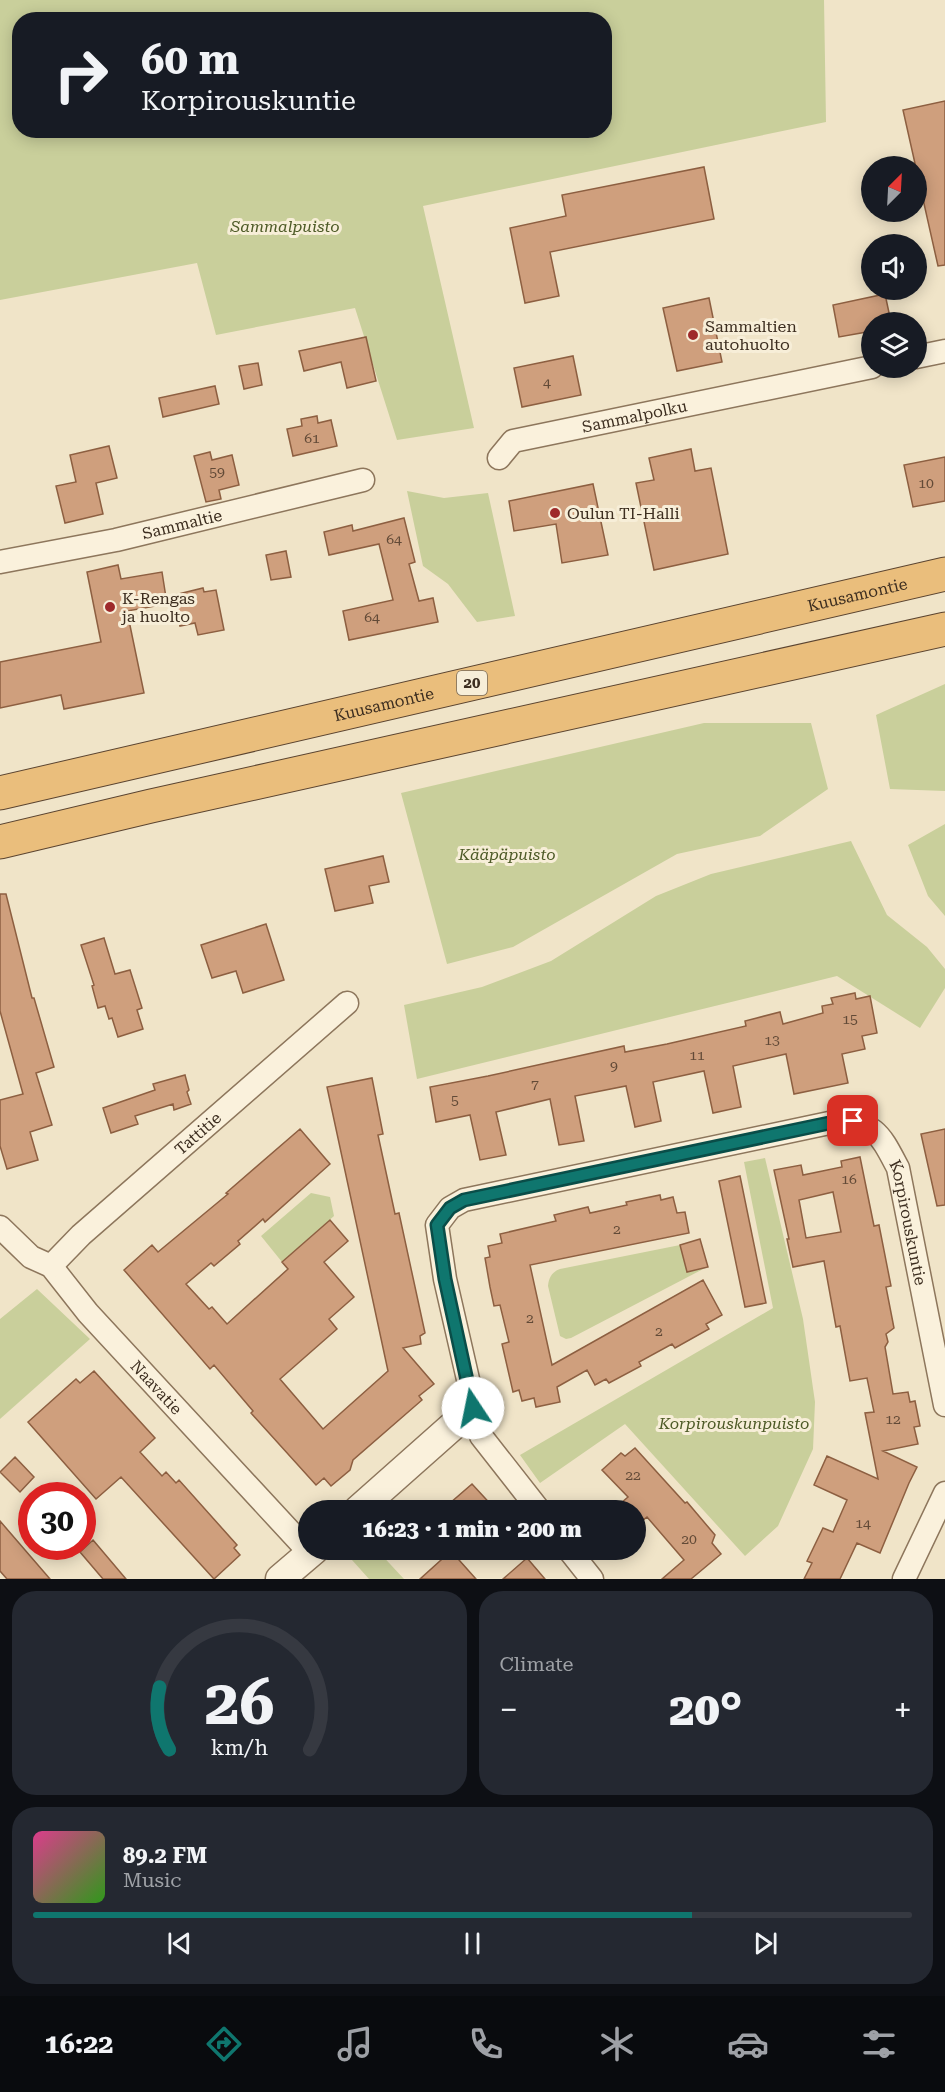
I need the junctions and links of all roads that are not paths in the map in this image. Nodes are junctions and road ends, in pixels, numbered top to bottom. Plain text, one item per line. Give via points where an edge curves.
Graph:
1 (945, 351) edge
2 (927, 355) edge
3 (861, 369) edge
4 (498, 458) dead end
5 (363, 480) dead end
6 (0, 562) edge
7 (945, 573) edge
8 (945, 629) edge
9 (0, 793) edge
10 (0, 842) edge
11 (347, 1003) dead end
12 (0, 1227) edge
13 (51, 1266) junction
14 (945, 1405) edge
15 (473, 1408) junction
16 (945, 1492) edge
17 (369, 1500) edge
18 (531, 1500) edge
19 (298, 1536) edge
20 (302, 1560) edge
21 (577, 1560) edge
22 (280, 1579) edge
23 (592, 1579) edge
24 (904, 1579) edge

1 - 2 street
3 - 4 street, Sammalpolku via 513,441
5 - 6 street, Sammaltie via 116,540
7 - 9 highway, Kuusamontie / 20
8 - 10 highway
11 - 13 street, Tattitie via 81,1235
12 - 13 street, Naavatie via 31,1257
13 - 19 street, Naavatie via 88,1313
14 - 15 street, Korpirouskuntie via 898,1168 873,1129 853,1121 822,1124 464,1200 450,1208 437,1225
15 - 17 street
15 - 18 street, Korpirouskuntie via 481,1436
16 - 24 street
20 - 22 street
21 - 23 street

